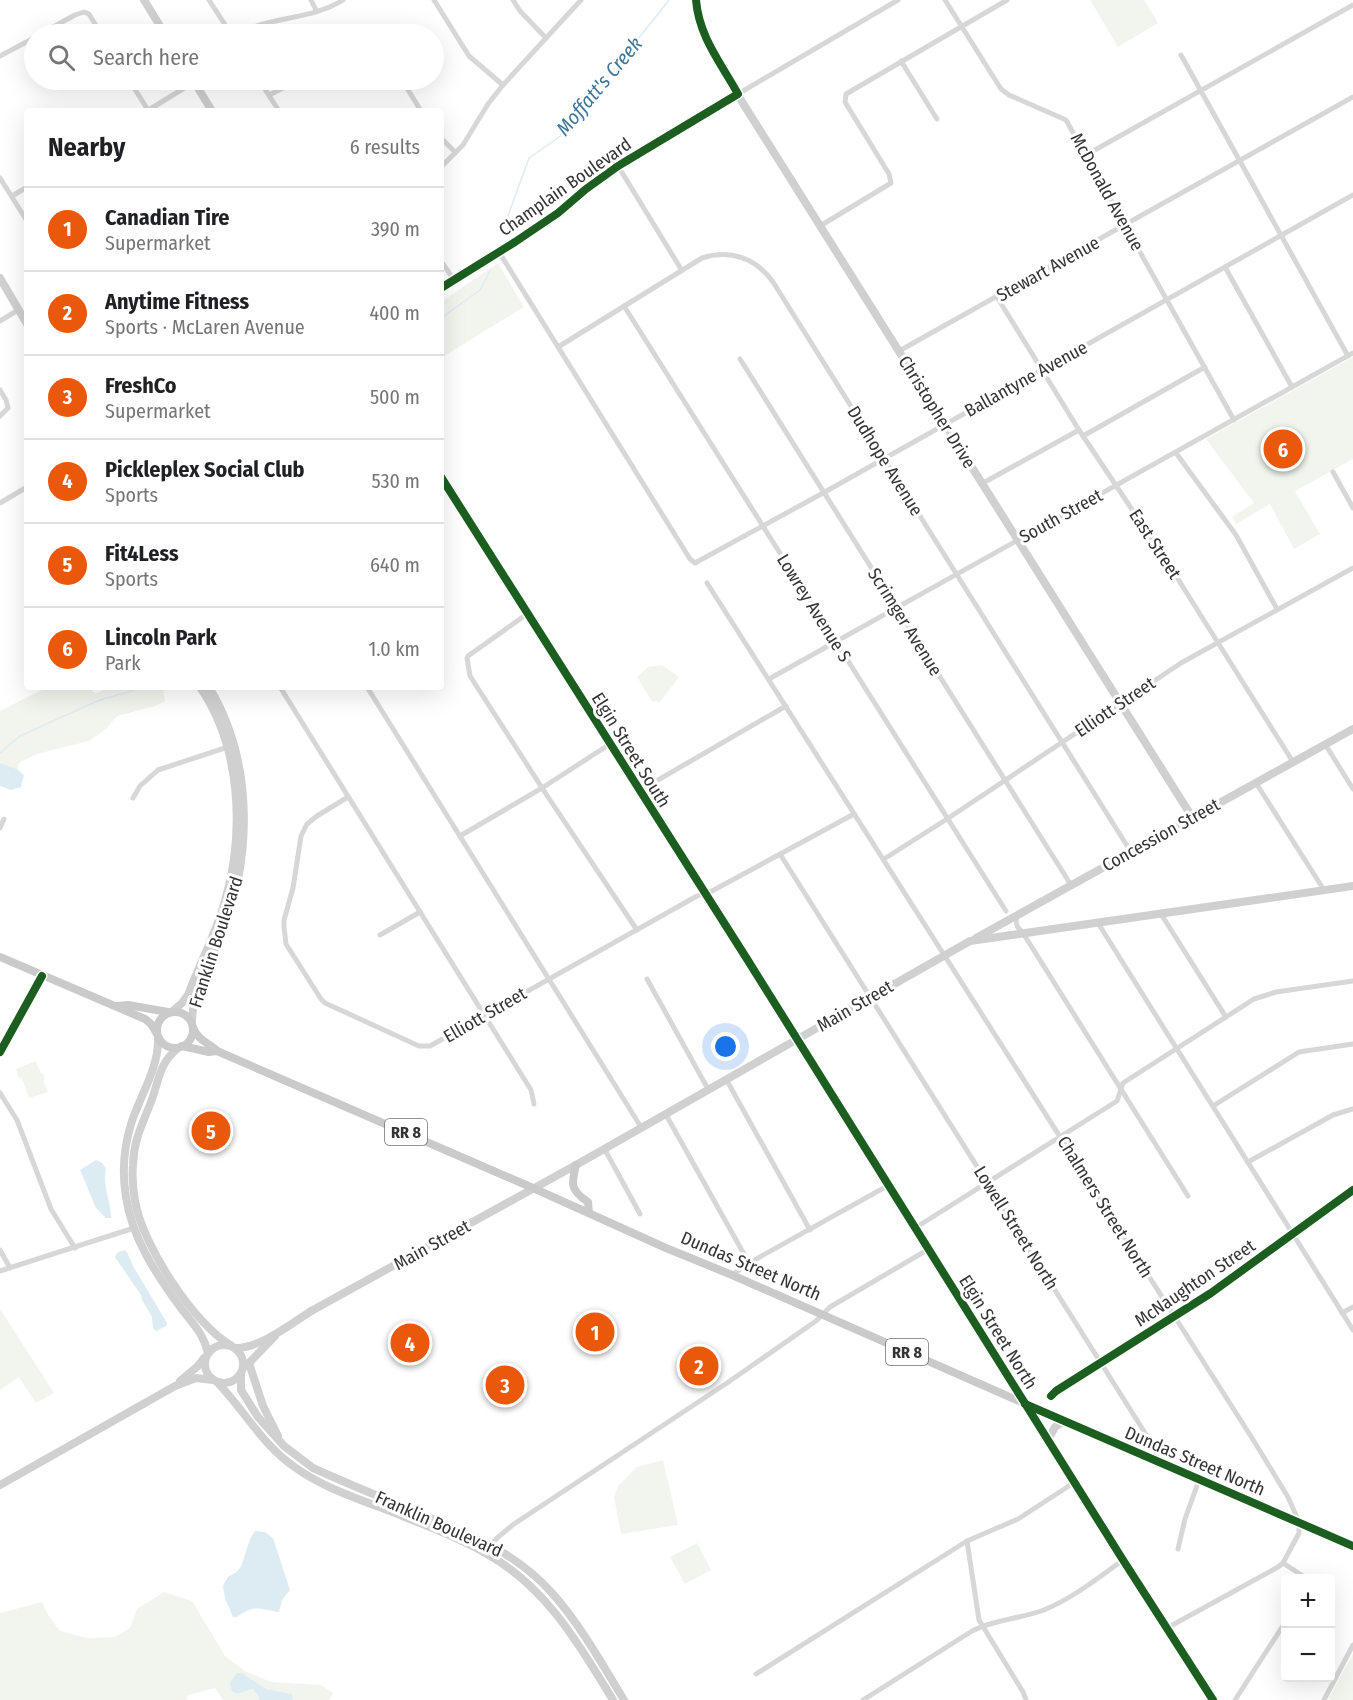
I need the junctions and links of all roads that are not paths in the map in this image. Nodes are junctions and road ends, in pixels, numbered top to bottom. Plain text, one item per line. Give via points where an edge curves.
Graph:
1 (144, 0) edge
2 (209, 0) edge
3 (311, 0) edge
4 (343, 0) edge
5 (434, 0) edge
6 (513, 0) edge
7 (581, 0) edge
8 (696, 0) edge
9 (898, 0) edge
10 (945, 0) edge
11 (1007, 0) edge
12 (1353, 5) edge
13 (316, 10) junction
14 (58, 24) edge
15 (95, 24) edge
16 (159, 24) edge
17 (225, 24) edge
18 (261, 24) edge
19 (961, 27) junction
20 (546, 38) junction
21 (24, 43) edge
22 (1181, 55) dead end
23 (0, 56) edge
24 (901, 61) junction
25 (503, 85) junction
26 (135, 90) edge
27 (179, 90) edge
28 (199, 90) edge
29 (265, 90) edge
30 (280, 90) edge
31 (408, 90) edge
32 (1201, 91) junction
33 (738, 94) junction
34 (269, 96) junction
35 (1353, 97) edge
36 (147, 108) edge
37 (151, 108) edge
38 (210, 108) edge
39 (277, 108) edge
40 (419, 108) edge
41 (937, 119) dead end
42 (444, 141) edge
43 (455, 152) junction
44 (1086, 155) junction
45 (1240, 161) junction
46 (444, 164) edge
47 (618, 166) junction
48 (0, 178) edge
49 (24, 189) edge
50 (1353, 195) edge
51 (12, 196) junction
52 (24, 216) edge
53 (1125, 225) junction
54 (820, 226) junction
55 (1282, 236) junction
56 (499, 252) junction
57 (444, 265) edge
58 (1225, 267) junction
59 (681, 269) junction
60 (0, 278) edge
61 (454, 280) junction
62 (444, 286) edge
63 (997, 297) junction
64 (1167, 299) junction
65 (624, 306) junction
66 (18, 310) junction
67 (24, 319) edge
68 (0, 321) edge
69 (558, 346) junction
70 (899, 351) junction
71 (1350, 355) edge
72 (740, 359) dead end
73 (1205, 367) junction
74 (1042, 370) junction
75 (1292, 387) junction
76 (0, 390) edge
77 (0, 416) edge
78 (1234, 420) junction
79 (945, 424) junction
80 (1079, 430) junction
81 (1083, 436) junction
82 (1176, 453) junction
83 (883, 458) junction
84 (1333, 472) dead end
85 (444, 482) edge
86 (982, 483) junction
87 (1116, 486) junction
88 (24, 489) edge
89 (823, 492) junction
90 (0, 503) edge
91 (1353, 508) edge
92 (762, 526) junction
93 (1018, 540) junction
94 (1353, 568) edge
95 (956, 574) junction
96 (707, 583) dead end
97 (896, 608) junction
98 (1277, 609) junction
99 (526, 614) junction
100 (835, 641) junction
101 (1217, 642) junction
102 (769, 679) junction
103 (202, 690) edge
104 (211, 690) edge
105 (282, 690) edge
106 (369, 690) edge
107 (1121, 703) junction
108 (786, 706) junction
109 (1353, 729) edge
110 (1063, 741) junction
111 (610, 744) junction
112 (1325, 744) junction
113 (231, 747) junction
114 (1293, 762) junction
115 (1005, 780) junction
116 (1256, 783) junction
117 (542, 788) junction
118 (1353, 789) edge
119 (639, 791) junction
120 (348, 797) junction
121 (133, 798) dead end
122 (854, 814) junction
123 (1192, 817) junction
124 (4, 819) dead end
125 (947, 819) junction
126 (0, 828) edge
127 (460, 836) junction
128 (1131, 852) junction
129 (780, 854) junction
130 (884, 859) junction
131 (1071, 885) junction
132 (1353, 886) edge
133 (1324, 890) junction
134 (705, 893) junction
135 (1006, 911) dead end
136 (420, 912) junction
137 (1018, 914) junction
138 (1161, 914) junction
139 (1098, 923) junction
140 (637, 930) junction
141 (1023, 933) junction
142 (380, 935) dead end
143 (970, 941) junction
144 (945, 955) junction
145 (0, 957) edge
146 (42, 976) junction
147 (548, 979) junction
148 (647, 979) dead end
149 (1353, 981) edge
150 (871, 998) junction
151 (117, 1006) junction
152 (170, 1012) junction
153 (485, 1015) junction
154 (1226, 1017) junction
155 (192, 1025) junction
156 (158, 1036) junction
157 (797, 1039) junction
158 (1353, 1044) edge
159 (180, 1047) junction
160 (1177, 1049) junction
161 (218, 1051) junction
162 (0, 1052) edge
163 (726, 1079) junction
164 (708, 1089) junction
165 (1121, 1090) junction
166 (0, 1093) edge
167 (534, 1104) dead end
168 (1213, 1106) junction
169 (1353, 1109) edge
170 (665, 1113) junction
171 (641, 1127) junction
172 (1060, 1137) junction
173 (604, 1148) junction
174 (1248, 1162) junction
175 (576, 1165) junction
176 (987, 1183) junction
177 (889, 1185) junction
178 (533, 1188) junction
179 (1353, 1190) edge
180 (1188, 1196) dead end
181 (589, 1213) junction
182 (640, 1214) dead end
183 (134, 1228) junction
184 (915, 1228) junction
185 (810, 1230) junction
186 (1293, 1233) junction
187 (75, 1248) junction
188 (929, 1249) junction
189 (0, 1250) edge
190 (749, 1263) junction
191 (10, 1268) junction
192 (0, 1271) edge
193 (732, 1275) junction
194 (1353, 1307) edge
195 (1342, 1313) junction
196 (822, 1314) junction
197 (1174, 1317) junction
198 (1353, 1330) edge
199 (278, 1332) junction
200 (234, 1347) junction
201 (207, 1355) junction
202 (249, 1363) junction
203 (1101, 1363) junction
204 (242, 1371) junction
205 (215, 1381) junction
206 (175, 1386) junction
207 (1051, 1396) dead end
208 (1025, 1404) junction
209 (1064, 1421) junction
210 (1048, 1440) junction
211 (284, 1446) junction
212 (1157, 1460) junction
213 (1199, 1480) junction
214 (1075, 1482) junction
215 (0, 1485) edge
216 (1299, 1522) junction
217 (966, 1541) junction
218 (491, 1544) junction
219 (1353, 1546) edge
220 (1178, 1549) dead end
221 (486, 1553) junction
222 (1123, 1560) junction
223 (1283, 1563) junction
224 (1300, 1574) edge
225 (981, 1626) junction
226 (1167, 1628) junction
227 (1281, 1628) edge
228 (1353, 1645) edge
229 (756, 1674) dead end
230 (612, 1700) edge
231 (624, 1700) edge
232 (863, 1700) edge
233 (1025, 1700) edge
234 (1213, 1700) edge
235 (1234, 1700) edge
236 (1324, 1700) edge

1 - 16 main road
2 - 17 street
3 - 13 street
4 - 13 street
5 - 25 street via 469,56
6 - 20 street
7 - 20 street
8 - 33 main road, Christopher Drive via 705,39
9 - 33 street, Champlain Boulevard
10 - 19 street, McDonald Avenue
11 - 19 street
12 - 32 street
13 - 18 street
14 - 15 street via 84,12
19 - 24 street
19 - 44 street, McDonald Avenue via 1001,89 1066,120
20 - 25 street
21 - 23 street
22 - 32 street
24 - 41 street
24 - 54 street via 846,94 845,102 891,183
25 - 43 street
26 - 36 street
27 - 37 street
28 - 38 main road
29 - 34 street
30 - 34 street
31 - 40 street
32 - 44 street
32 - 45 street
33 - 47 main road, Champlain Boulevard
33 - 54 main road, Christopher Drive
34 - 39 street
35 - 45 street, Stewart Avenue
42 - 43 street
43 - 46 street
44 - 53 street, McDonald Avenue
45 - 53 street, Stewart Avenue
45 - 55 street
47 - 56 main road, Champlain Boulevard via 564,209
47 - 59 street
48 - 51 street
49 - 51 street
50 - 55 street, Ballantyne Avenue
51 - 52 street
53 - 63 street, Stewart Avenue
53 - 64 street, McDonald Avenue
54 - 70 main road, Christopher Drive
55 - 58 street, Ballantyne Avenue
55 - 71 street
56 - 61 main road, Champlain Boulevard
56 - 69 street
57 - 61 street
58 - 64 street, Ballantyne Avenue
58 - 75 street
59 - 65 street, Dudhope Avenue
59 - 83 street, Dudhope Avenue via 702,258 724,254 743,257 761,268
60 - 66 main road
61 - 62 main road, Champlain Boulevard
63 - 70 street, Stewart Avenue
63 - 74 street, East Street
64 - 73 street, McDonald Avenue
64 - 74 street, Ballantyne Avenue
65 - 69 street, Dudhope Avenue
65 - 92 street, Lowrey Avenue S
66 - 67 main road
66 - 68 street
69 - 92 street, Ballantyne Avenue via 690,559 699,562
70 - 79 main road, Christopher Drive
71 - 75 street, South Street
72 - 89 street, Scrimger Avenue
73 - 78 street, McDonald Avenue
73 - 81 street
74 - 79 street, Ballantyne Avenue
74 - 80 street, East Street
75 - 78 street, South Street
76 - 77 street via 9,408
78 - 82 street, South Street
79 - 83 street, Ballantyne Avenue
79 - 86 main road, Christopher Drive
80 - 81 street, East Street
80 - 86 street
81 - 87 street, East Street
82 - 87 street, South Street
82 - 98 street via 1236,535
83 - 89 street, Ballantyne Avenue
83 - 95 street, Dudhope Avenue
84 - 91 street
85 - 99 main road, Elgin Street South
86 - 93 main road, Christopher Drive
87 - 93 street, South Street
87 - 101 street, East Street
88 - 90 street
89 - 92 street, Ballantyne Avenue
89 - 97 street, Scrimger Avenue
92 - 100 street, Lowrey Avenue S
93 - 95 street, South Street
93 - 107 main road, Christopher Drive
94 - 98 street, Elliott Street
95 - 97 street, South Street
95 - 110 street, Dudhope Avenue
96 - 102 street, Chalmers Street North
97 - 100 street, South Street
97 - 115 street, Scrimger Avenue
98 - 101 street, Elliott Street
99 - 111 main road, Elgin Street South
99 - 117 street via 468,656 467,666
100 - 102 street, South Street
100 - 125 street, Lowrey Avenue S
101 - 107 street, Elliott Street
101 - 114 street, East Street
102 - 108 street, Chalmers Street North
103 - 113 main road, Franklin Boulevard
104 - 113 main road, Franklin Boulevard via 220,707
105 - 120 street
106 - 127 street
107 - 110 street, Elliott Street
107 - 123 main road, Christopher Drive
108 - 119 street
108 - 122 street, Chalmers Street North
109 - 112 main road, Concession Street
110 - 115 street, Elliott Street
110 - 128 street, Dudhope Avenue
111 - 117 street
111 - 119 main road, Elgin Street South
112 - 114 main road, Concession Street
112 - 118 street
113 - 121 street via 158,770
113 - 152 main road, Franklin Boulevard via 237,814 232,874 221,914 188,995
113 - 155 main road, Franklin Boulevard via 241,784 244,821 240,873 225,923 195,996
114 - 116 main road, Concession Street
115 - 125 street, Elliott Street
115 - 131 street, Scrimger Avenue
116 - 123 main road, Concession Street
116 - 133 street
117 - 127 street
117 - 140 street
119 - 134 main road, Elgin Street South
120 - 136 street
120 - 153 street, Elliott Street via 317,816 301,836 284,920 289,950 325,1003 419,1046 430,1046
122 - 129 street, Elliott Street
122 - 130 street, Chalmers Street North
123 - 128 main road, Concession Street
124 - 126 street
125 - 130 street, Elliott Street
125 - 135 street, Lowrey Avenue S
127 - 147 street
128 - 131 main road, Concession Street
129 - 134 street, Elliott Street
129 - 150 street, Lowell Street North
130 - 144 street, Chalmers Street North
131 - 137 main road, Concession Street
132 - 133 main road, Main Street
133 - 138 main road, Main Street
134 - 140 street, Elliott Street
134 - 157 main road, Elgin Street South
136 - 142 street
136 - 153 street
137 - 141 street via 1017,926
137 - 143 main road, Concession Street
138 - 139 main road, Main Street
138 - 154 street
139 - 141 main road, Main Street
139 - 160 street
140 - 147 street, Elliott Street
141 - 143 main road, Main Street
141 - 165 street
143 - 144 main road, Main Street
144 - 150 main road, Main Street
144 - 172 street, Chalmers Street North
145 - 146 main road
146 - 151 main road
146 - 162 street
147 - 153 street, Elliott Street
147 - 171 street
148 - 164 street
149 - 154 street via 1264,995
150 - 157 main road, Main Street
150 - 176 street, Lowell Street North
151 - 152 main road
151 - 156 main road via 147,1020
152 - 155 main road via 182,1013
152 - 156 main road via 159,1020
153 - 167 street via 531,1090
154 - 160 street
155 - 159 main road via 189,1040
155 - 161 main road, RR 8 via 200,1039
156 - 159 main road via 166,1046
156 - 183 main road via 156,1057 131,1124 126,1150 126,1199
157 - 163 main road, Main Street
157 - 177 main road, Elgin Street North
158 - 168 street via 1299,1052
159 - 161 main road, RR 8
159 - 200 main road via 162,1066 139,1128 133,1165 135,1202 149,1241 183,1297 207,1327
160 - 165 street via 1123,1083
160 - 168 street
161 - 178 main road, RR 8
163 - 164 main road, Main Street
163 - 185 street
164 - 170 main road, Main Street
165 - 172 street via 1117,1101
165 - 180 street
166 - 187 street via 17,1120 51,1209
168 - 174 street
169 - 174 street via 1333,1115
170 - 171 main road, Main Street
170 - 190 street
171 - 173 main road, Main Street
172 - 176 street
172 - 197 street, Chalmers Street North
173 - 175 main road, Main Street
173 - 182 street
174 - 186 street
175 - 178 main road, Main Street
175 - 181 main road via 573,1188 588,1202
176 - 184 street
176 - 203 street, Lowell Street North
177 - 184 main road, Elgin Street North
177 - 185 street
178 - 181 main road, Dundas Street North / RR 8
178 - 199 main road, Main Street
179 - 186 street, McNaughton Street
181 - 193 main road, Dundas Street North / RR 8
183 - 187 street
183 - 201 main road via 162,1281 201,1333
184 - 188 main road, Elgin Street North
185 - 190 street
186 - 195 street
186 - 197 street, McNaughton Street
187 - 191 street
188 - 196 street
188 - 208 main road, Elgin Street North
189 - 191 street
190 - 193 street
191 - 192 street
193 - 196 main road, Dundas Street North / RR 8
194 - 195 street
195 - 198 street
196 - 208 main road, Dundas Street North / RR 8
196 - 218 street via 728,1383 514,1524
197 - 203 street, McNaughton Street
197 - 216 street, Chalmers Street North via 1285,1491
199 - 200 main road, Main Street via 250,1346
199 - 202 main road, Main Street
200 - 201 main road via 216,1346
200 - 204 main road via 243,1358
201 - 205 main road via 206,1372
201 - 206 main road
202 - 204 main road, Main Street
202 - 211 main road via 267,1416
203 - 207 street, McNaughton Street
203 - 212 street, Lowell Street North via 1154,1446
204 - 205 main road via 230,1382
204 - 211 main road, Franklin Boulevard via 244,1396
205 - 206 main road via 196,1378
205 - 221 main road, Franklin Boulevard via 264,1441 296,1468 325,1485
206 - 215 main road
208 - 209 main road, Dundas Street North / RR 8
208 - 210 street, Elgin Street North
209 - 210 main road via 1055,1427
209 - 212 main road, Dundas Street North / RR 8
210 - 214 street, Elgin Street North
211 - 218 main road, Franklin Boulevard via 313,1468
212 - 213 main road, Dundas Street North / RR 8
213 - 216 main road, Dundas Street North / RR 8
213 - 220 street
214 - 217 street via 1018,1519
214 - 222 street, Elgin Street North
216 - 219 main road, Dundas Street North / RR 8
216 - 223 street via 1299,1533
217 - 225 street
217 - 229 street
218 - 221 street
218 - 231 main road, Franklin Boulevard via 552,1593
221 - 230 main road, Franklin Boulevard via 514,1571 555,1611
222 - 225 street via 1044,1610
222 - 226 street, Elgin Street North
223 - 224 street
223 - 226 street
225 - 232 street
225 - 233 street
226 - 234 street, Elgin Street North
227 - 235 street
228 - 236 street

